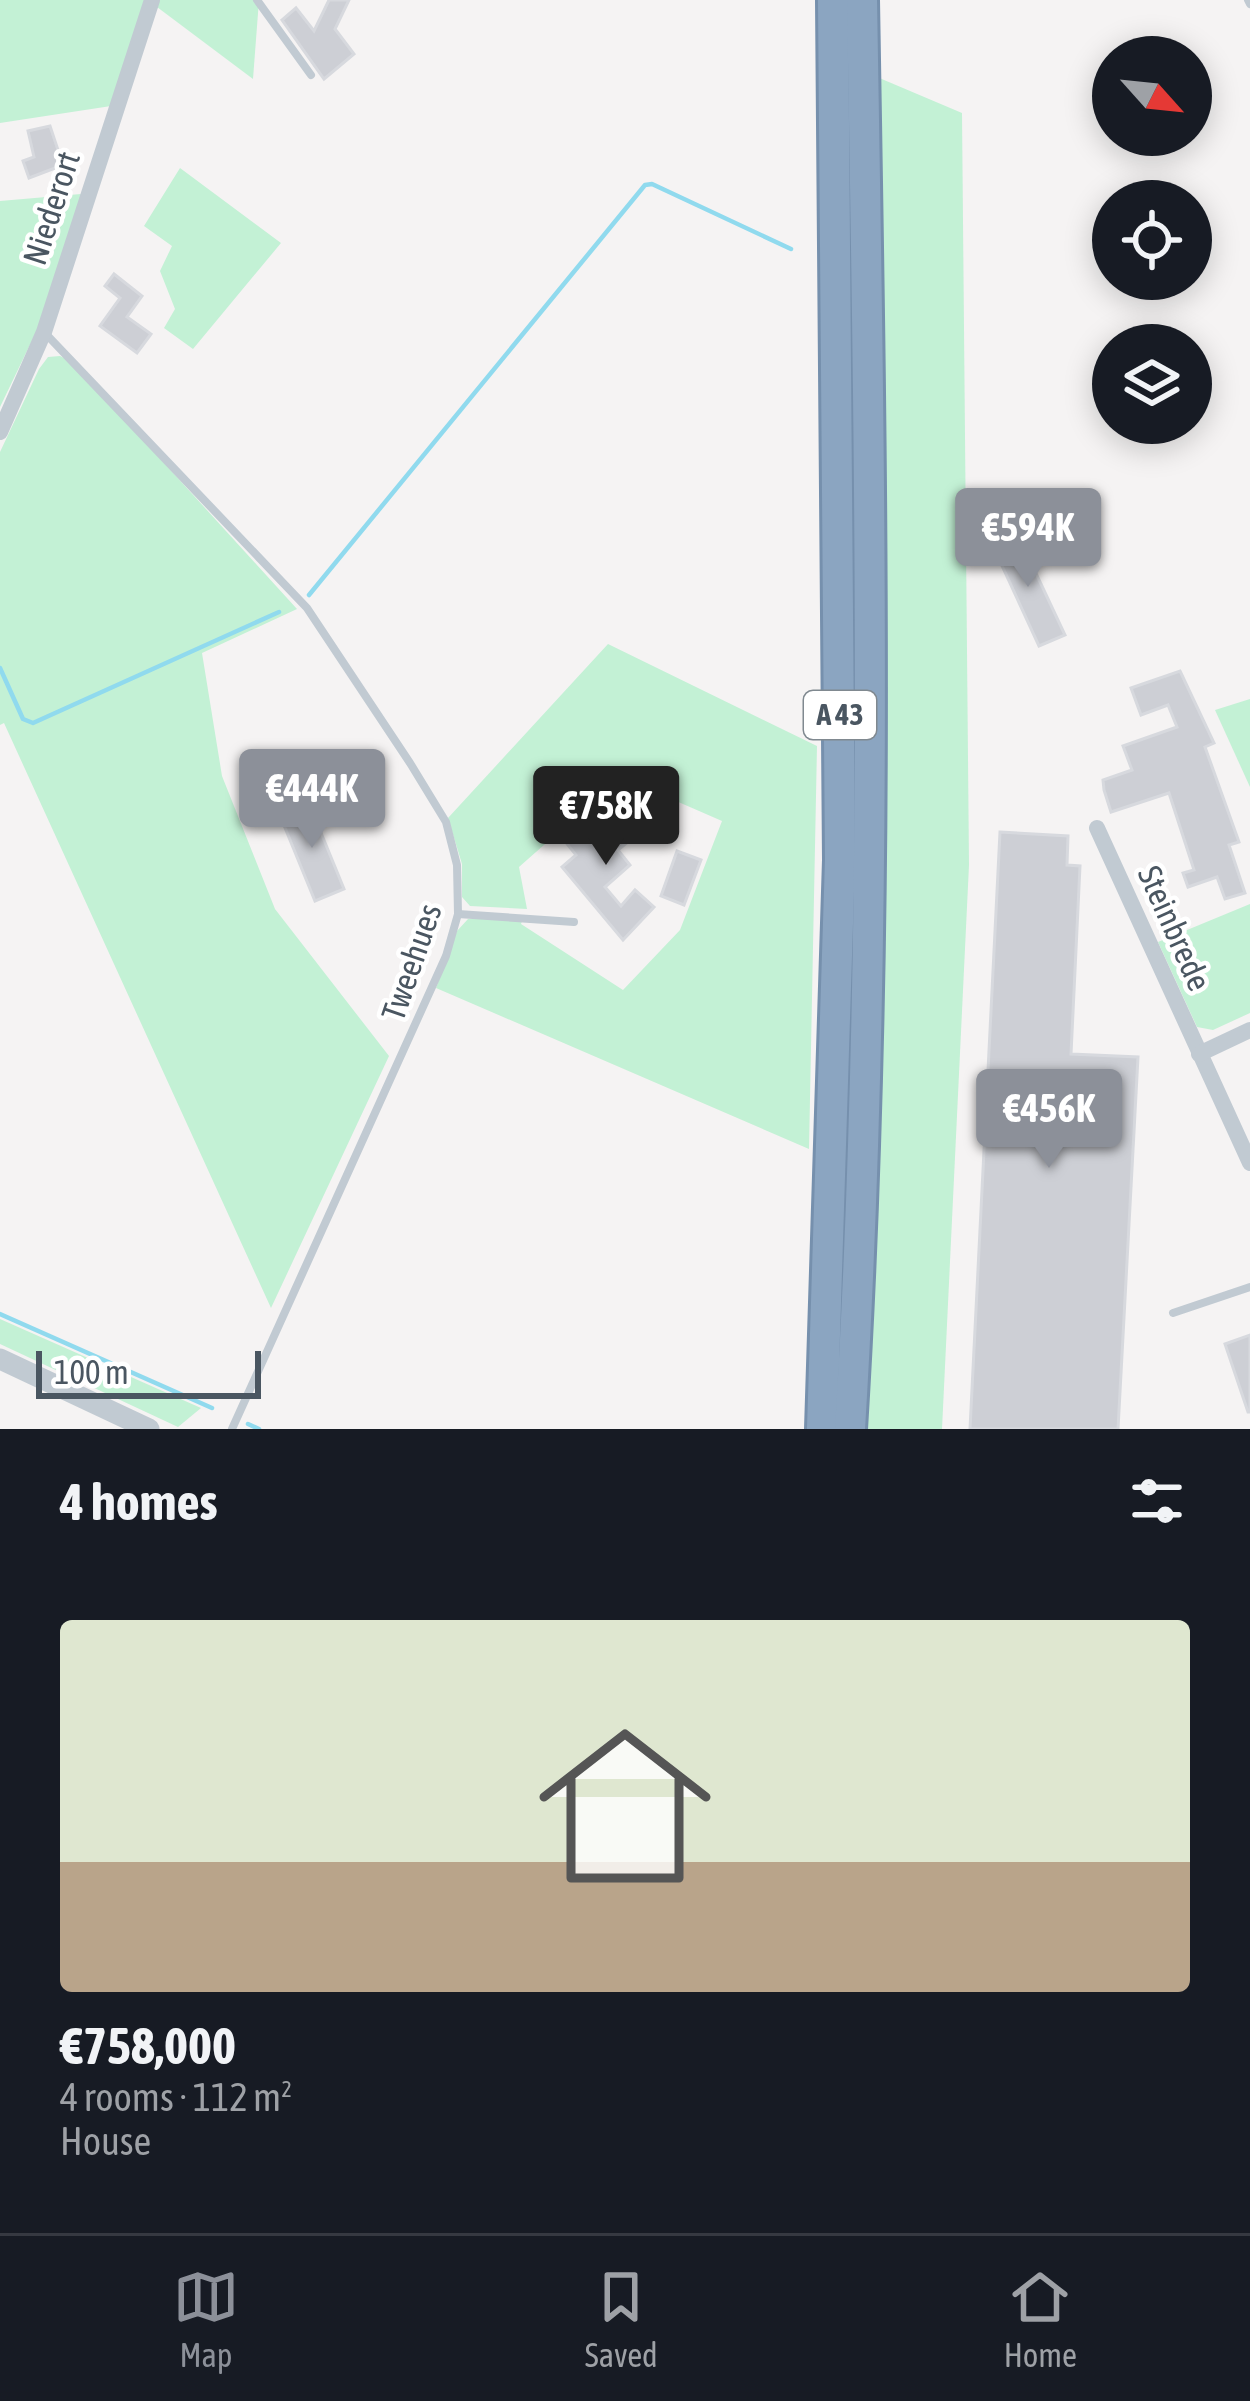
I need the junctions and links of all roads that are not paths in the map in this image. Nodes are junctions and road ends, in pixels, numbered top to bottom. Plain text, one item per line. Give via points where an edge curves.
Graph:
1 (152, 0) edge
2 (257, 0) edge
3 (833, 0) edge
4 (862, 0) edge
5 (311, 75) dead end
6 (44, 332) junction
7 (0, 432) edge
8 (1097, 828) dead end
9 (458, 914) junction
10 (574, 922) dead end
11 (1250, 1030) edge
12 (1199, 1054) junction
13 (1250, 1163) edge
14 (1250, 1287) edge
15 (1173, 1312) dead end
16 (0, 1359) edge
17 (149, 1429) edge
18 (232, 1429) edge
19 (821, 1429) edge
20 (850, 1429) edge

1 - 6 street, Niederort
2 - 5 lane
3 - 19 highway, A 43 via 840,860
4 - 20 highway, A 43 via 867,859
6 - 7 street, Niederort
6 - 9 lane, Tweehues via 307,608 439,808 457,865
8 - 12 street, Steinbrede
9 - 10 lane
9 - 18 lane, Tweehues via 434,984
11 - 12 street
12 - 13 street, Steinbrede
14 - 15 lane
16 - 17 street

